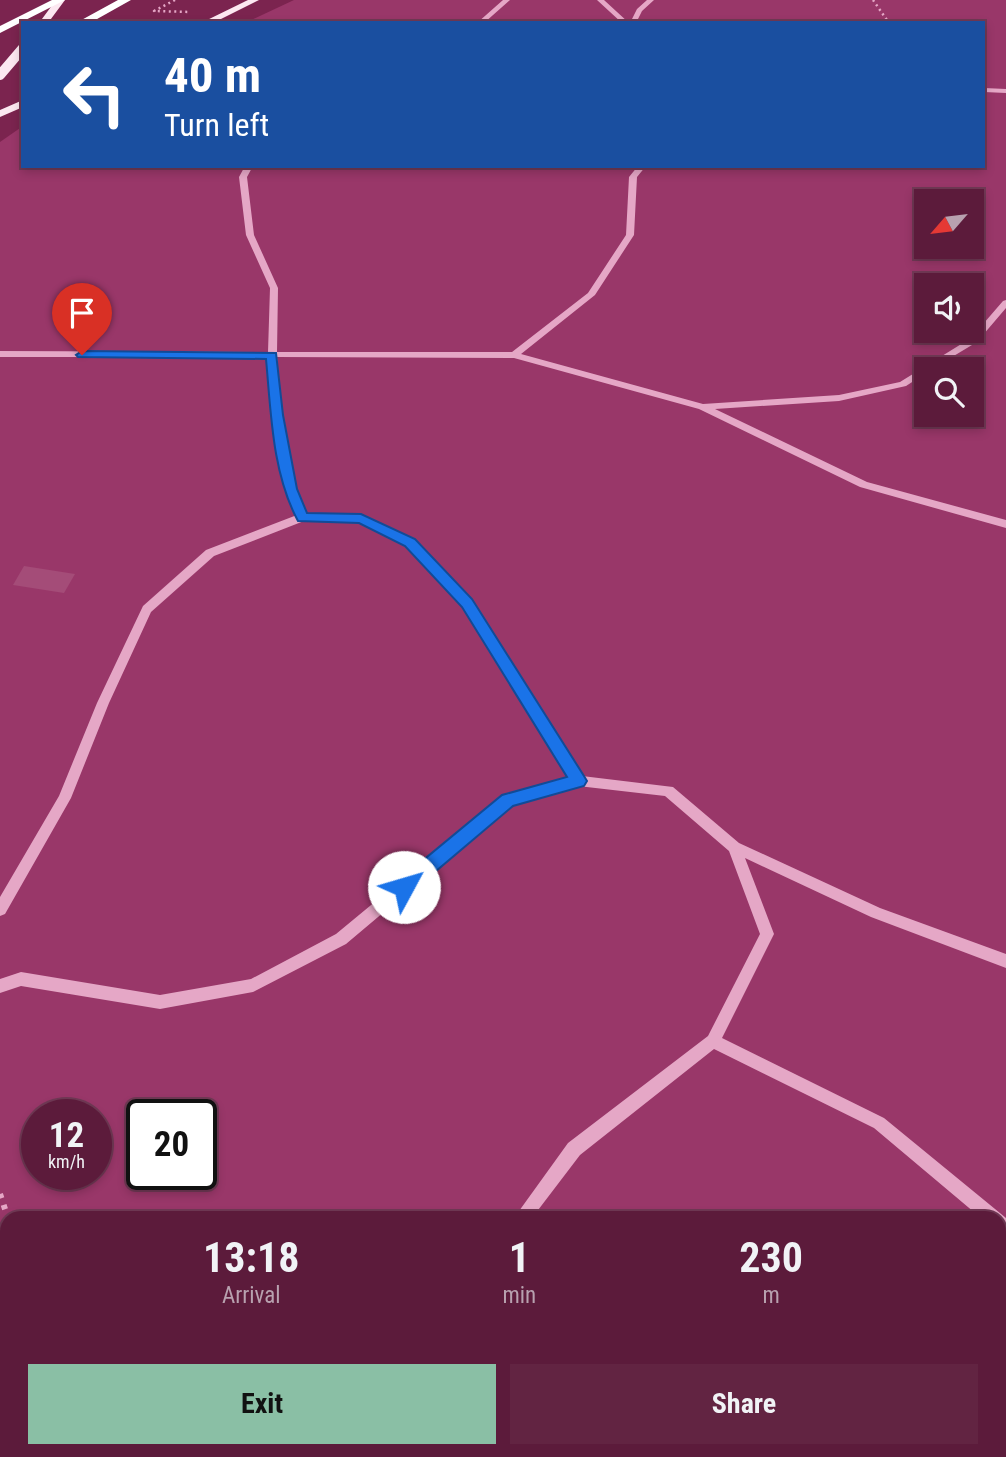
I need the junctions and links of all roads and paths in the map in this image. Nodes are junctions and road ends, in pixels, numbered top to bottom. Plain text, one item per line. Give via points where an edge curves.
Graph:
1 (60, 0) edge
2 (126, 0) edge
3 (175, 0) edge
4 (255, 0) edge
5 (507, 0) edge
6 (600, 0) edge
7 (651, 0) edge
8 (873, 0) edge
9 (200, 12) dead end
10 (44, 21) edge
11 (84, 21) edge
12 (209, 21) edge
13 (482, 21) edge
14 (624, 21) edge
15 (634, 21) edge
16 (888, 21) edge
17 (0, 30) edge
18 (21, 50) edge
19 (21, 56) edge
20 (0, 68) edge
21 (0, 75) edge
22 (985, 90) edge
23 (1006, 91) edge
24 (21, 104) edge
25 (0, 114) edge
26 (248, 168) edge
27 (640, 168) edge
28 (1006, 303) edge
29 (0, 354) edge
30 (272, 355) junction
31 (514, 355) junction
32 (946, 357) edge
33 (914, 377) edge
34 (702, 407) junction
35 (303, 517) junction
36 (1006, 524) edge
37 (578, 781) junction
38 (734, 847) junction
39 (0, 910) edge
40 (1006, 961) edge
41 (0, 986) edge
42 (713, 1041) junction
43 (0, 1194) edge
44 (6, 1211) edge
45 (527, 1211) edge
46 (986, 1211) edge

1 - 10 main road
1 - 17 highway
2 - 11 highway
3 - 9 path via 155,11
4 - 12 main road
5 - 13 lane
6 - 14 lane
7 - 15 lane
8 - 16 path
18 - 21 main road, bridge
19 - 20 highway
22 - 23 lane
24 - 25 main road
26 - 30 lane via 243,177 250,235 274,288
27 - 31 lane via 633,177 630,235 591,295
28 - 32 lane via 974,340
29 - 30 lane
30 - 31 lane
30 - 35 lane via 290,489
31 - 34 lane
33 - 34 lane via 903,384 839,398
34 - 36 lane via 864,485
35 - 37 lane via 361,518 410,542 467,603
35 - 39 lane via 210,553 147,609 65,798
37 - 38 lane via 667,791
37 - 41 lane via 508,800 341,939 253,985 160,1002 22,979
38 - 40 lane via 876,913
38 - 42 lane via 767,934
42 - 45 lane via 575,1149
42 - 46 lane via 879,1123
43 - 44 path

